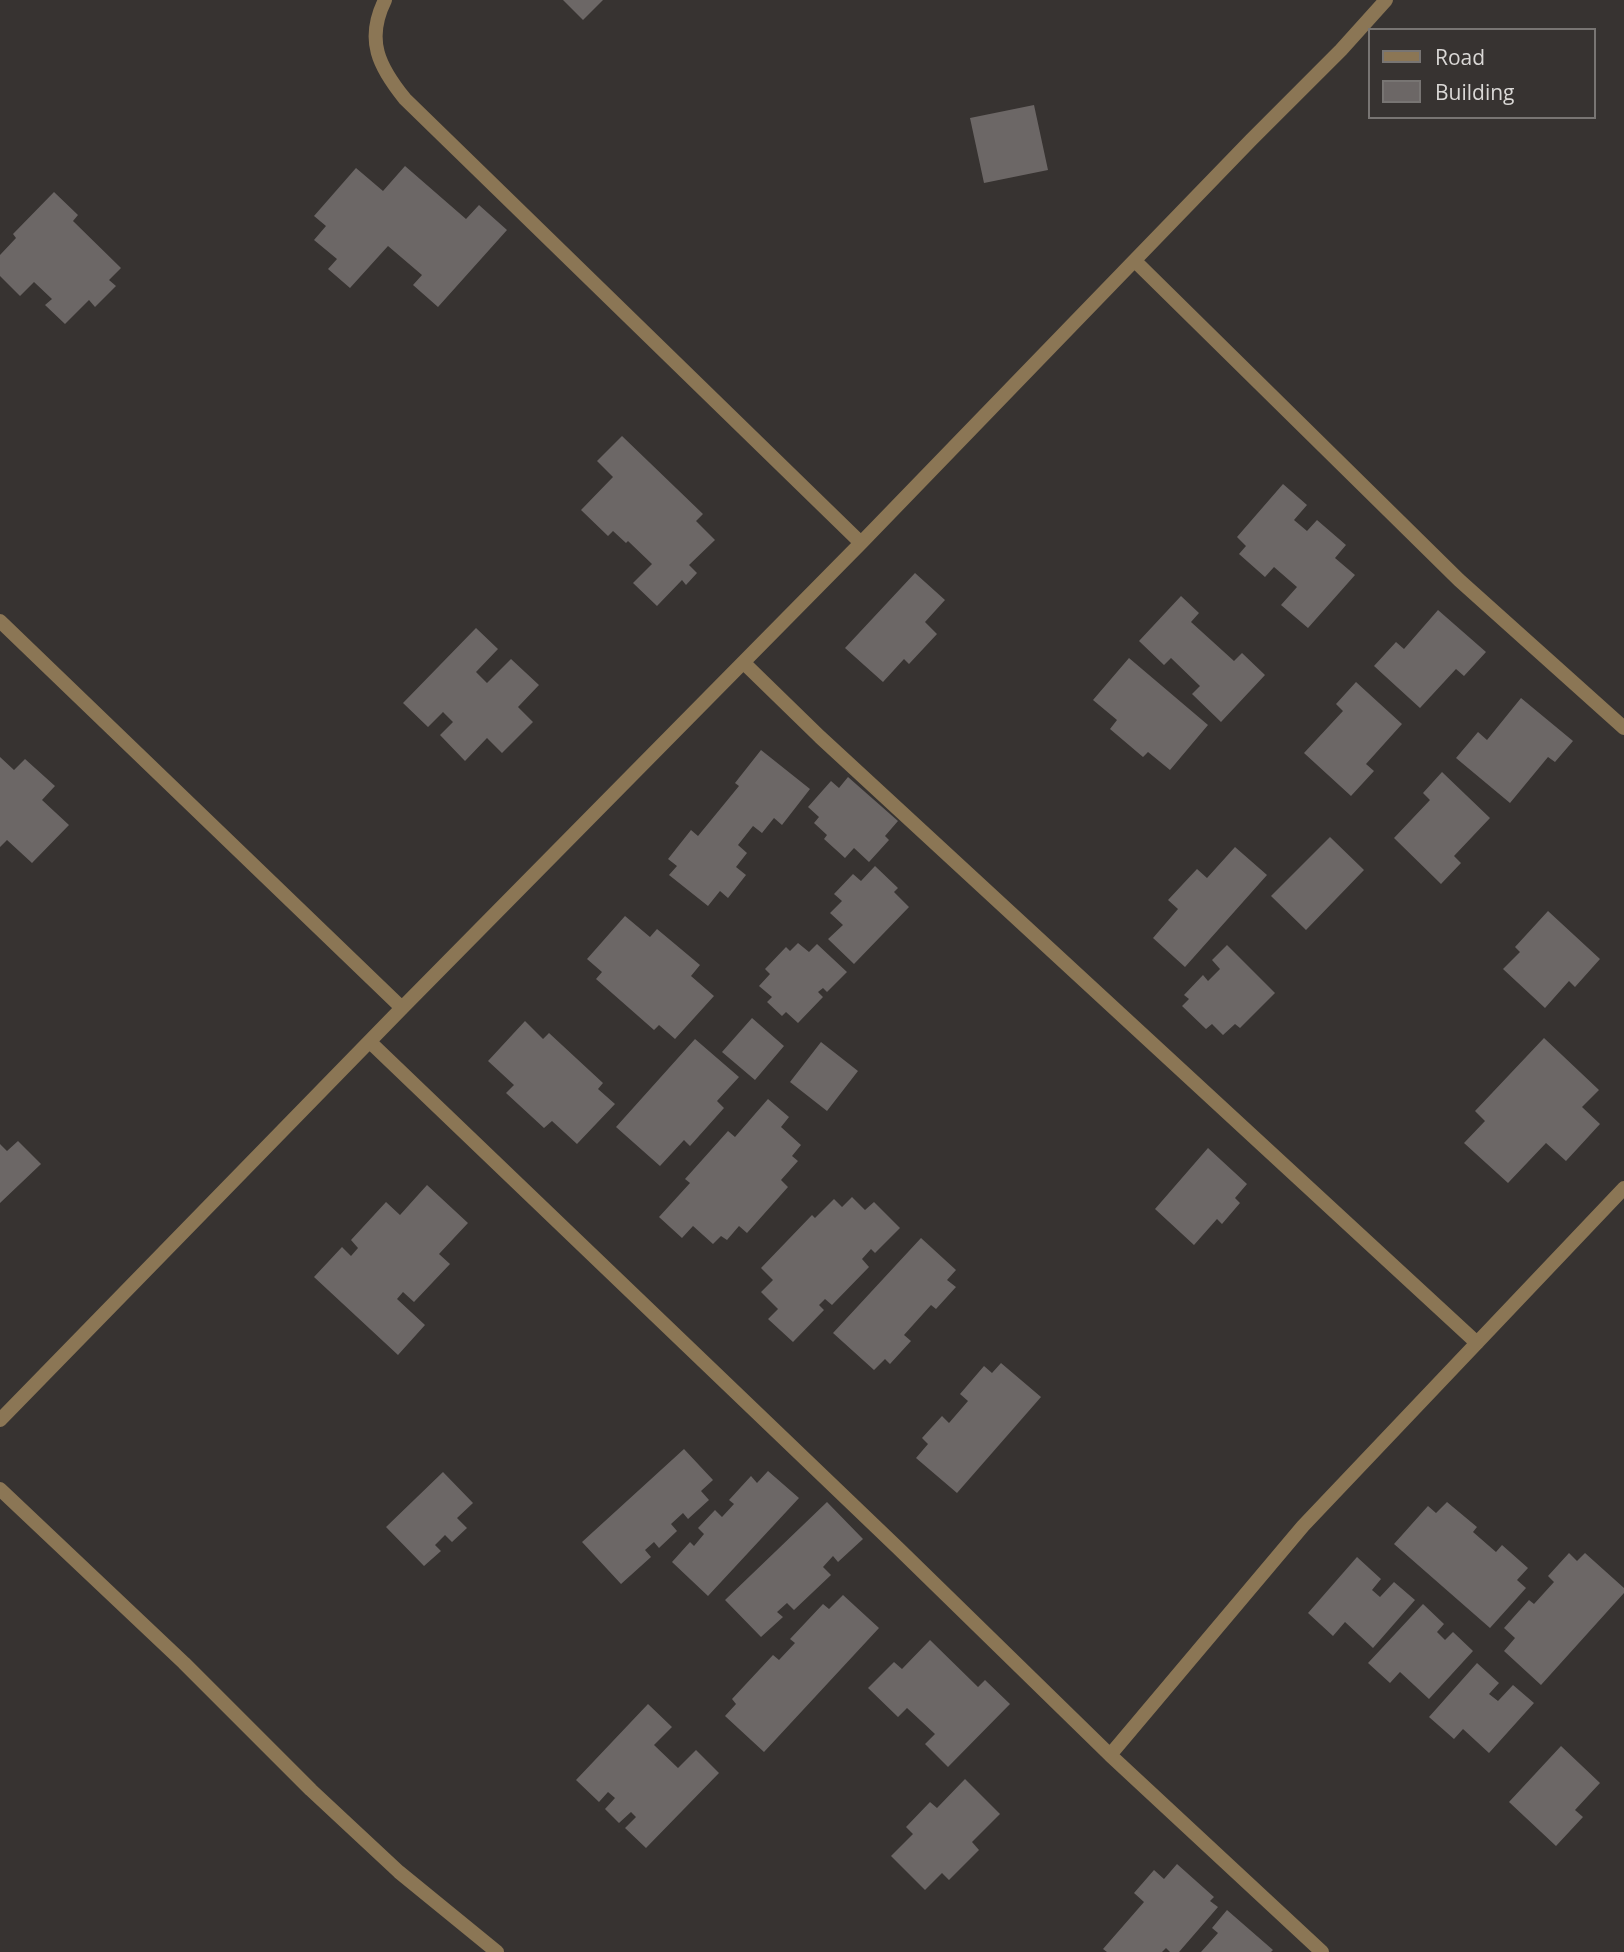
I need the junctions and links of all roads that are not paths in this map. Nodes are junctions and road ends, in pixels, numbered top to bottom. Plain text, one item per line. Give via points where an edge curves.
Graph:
1 (385, 0) edge
2 (1386, 0) edge
3 (1135, 261) junction
4 (861, 543) junction
5 (0, 621) edge
6 (744, 663) junction
7 (1624, 729) edge
8 (402, 1007) junction
9 (370, 1042) junction
10 (1624, 1188) edge
11 (1477, 1343) junction
12 (0, 1420) edge
13 (0, 1489) edge
14 (1110, 1755) junction
15 (497, 1952) edge
16 (1322, 1952) edge

1 - 4 street via 375,28 377,54 386,76 405,99
2 - 3 street
3 - 4 street
3 - 7 street via 1459,580
4 - 6 street
5 - 8 street
6 - 8 street
6 - 11 street
8 - 9 street
9 - 12 street
9 - 14 street
10 - 11 street
11 - 14 street via 1303,1526
13 - 15 street via 399,1872
14 - 16 street

